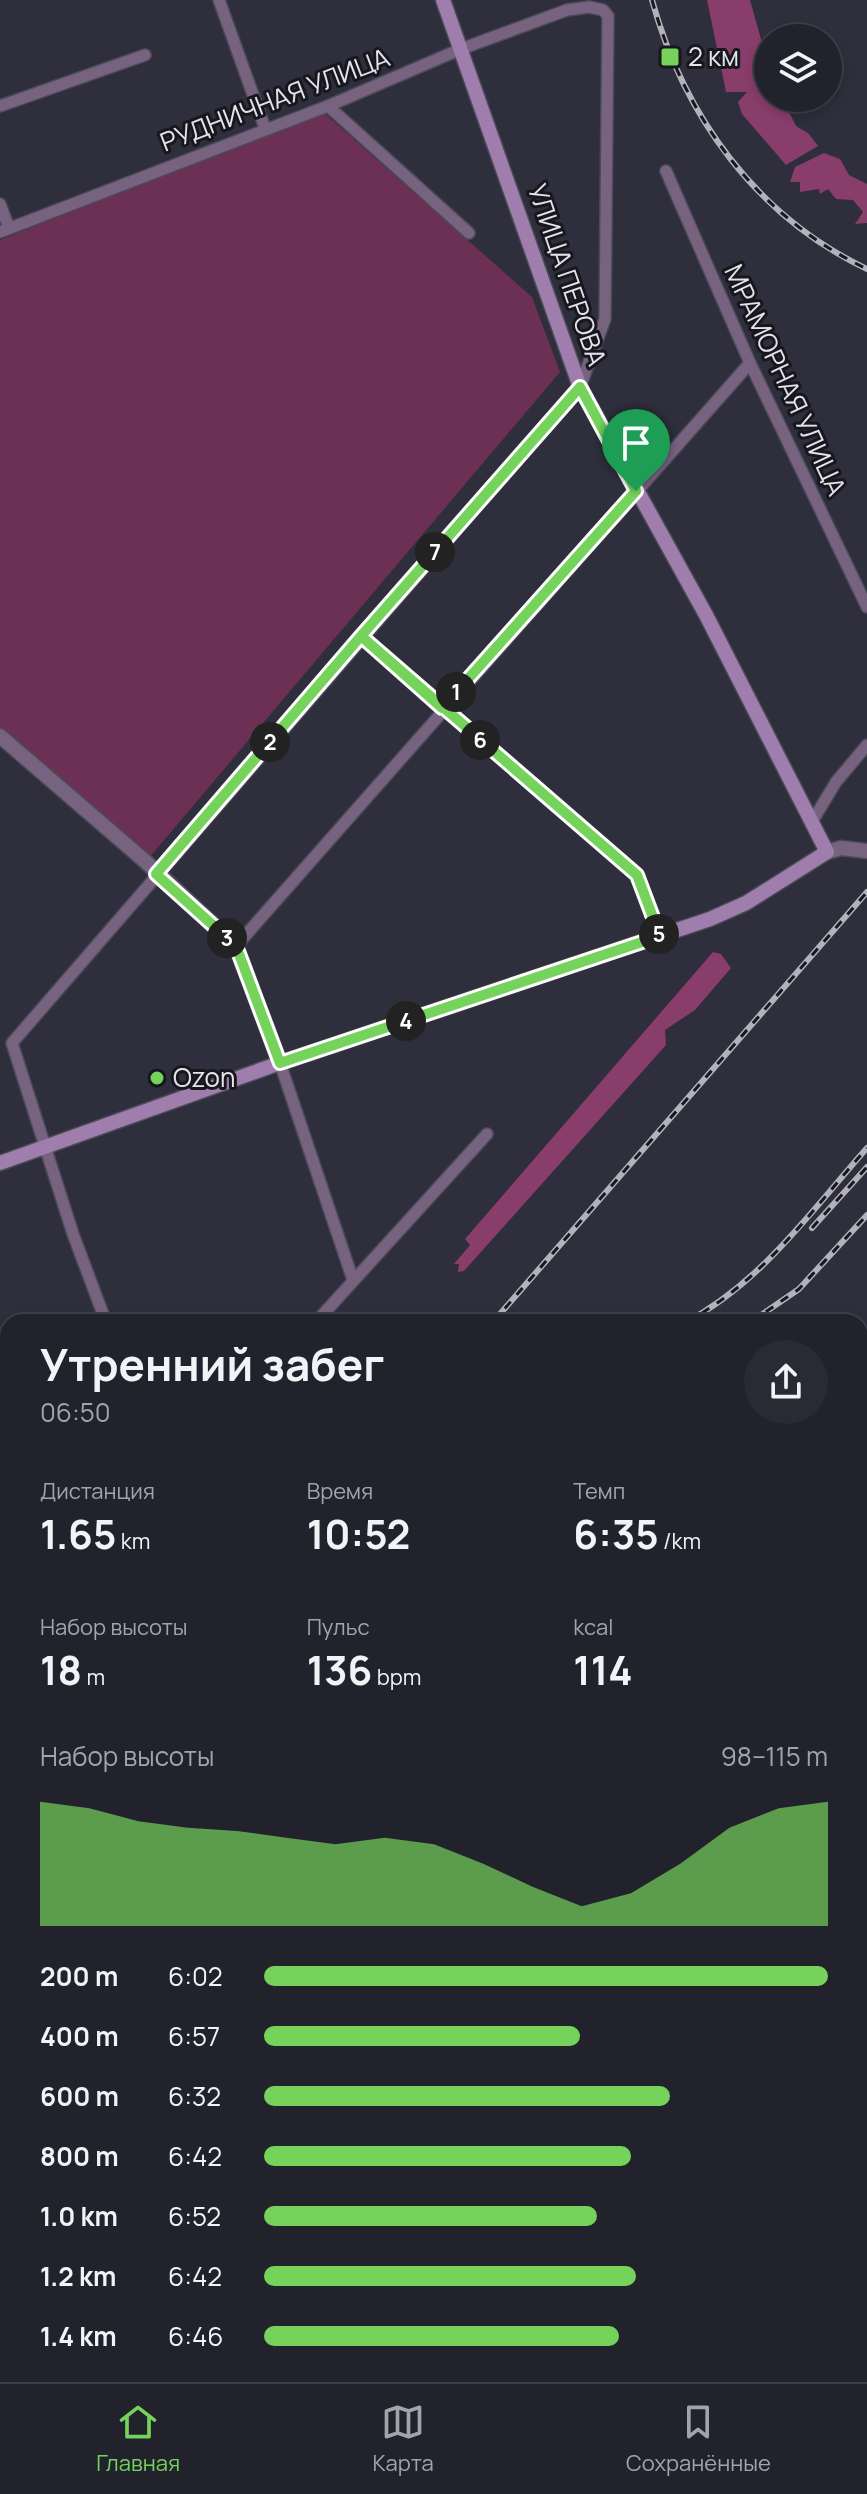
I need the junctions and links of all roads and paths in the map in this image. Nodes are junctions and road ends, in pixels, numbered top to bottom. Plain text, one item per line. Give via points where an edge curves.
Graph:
1 (219, 0) edge
2 (443, 0) edge
3 (564, 5) edge
4 (461, 49) junction
5 (145, 55) dead end
6 (0, 106) edge
7 (328, 106) junction
8 (265, 128) junction
9 (666, 171) dead end
10 (0, 204) edge
11 (5, 230) edge
12 (469, 233) dead end
13 (750, 363) junction
14 (580, 387) junction
15 (636, 491) junction
16 (867, 607) edge
17 (361, 636) junction
18 (442, 708) junction
19 (0, 736) edge
20 (867, 745) edge
21 (813, 820) junction
22 (867, 851) edge
23 (827, 852) junction
24 (156, 874) junction
25 (660, 936) junction
26 (236, 946) junction
27 (280, 1063) junction
28 (487, 1134) dead end
29 (47, 1146) junction
30 (0, 1163) edge
31 (353, 1280) junction
32 (102, 1314) edge
33 (323, 1314) edge

1 - 8 street
2 - 4 main road, УЛИЦА ПЕРОВА
3 - 4 street, РУДНИЧНАЯ УЛИЦА
3 - 14 street via 600,9 610,23 605,319
4 - 7 street, РУДНИЧНАЯ УЛИЦА
4 - 14 main road, УЛИЦА ПЕРОВА
5 - 6 street
7 - 8 street, РУДНИЧНАЯ УЛИЦА
7 - 12 street
8 - 11 street, РУДНИЧНАЯ УЛИЦА
9 - 13 street, МРАМОРНАЯ УЛИЦА
10 - 11 street
13 - 15 street
13 - 16 street, МРАМОРНАЯ УЛИЦА
14 - 15 main road, УЛИЦА ПЕРОВА
14 - 17 street
15 - 18 street
15 - 21 main road, УЛИЦА ПЕРОВА
17 - 18 street
17 - 24 street
18 - 25 street via 637,875
18 - 26 street
19 - 24 street
20 - 21 street
21 - 23 main road, УЛИЦА ПЕРОВА
22 - 23 street
23 - 25 main road via 746,903
24 - 26 street
24 - 29 street via 12,1043
25 - 27 main road
26 - 27 street
27 - 29 main road
27 - 31 street
28 - 31 street
29 - 30 main road
29 - 32 street
31 - 33 street

